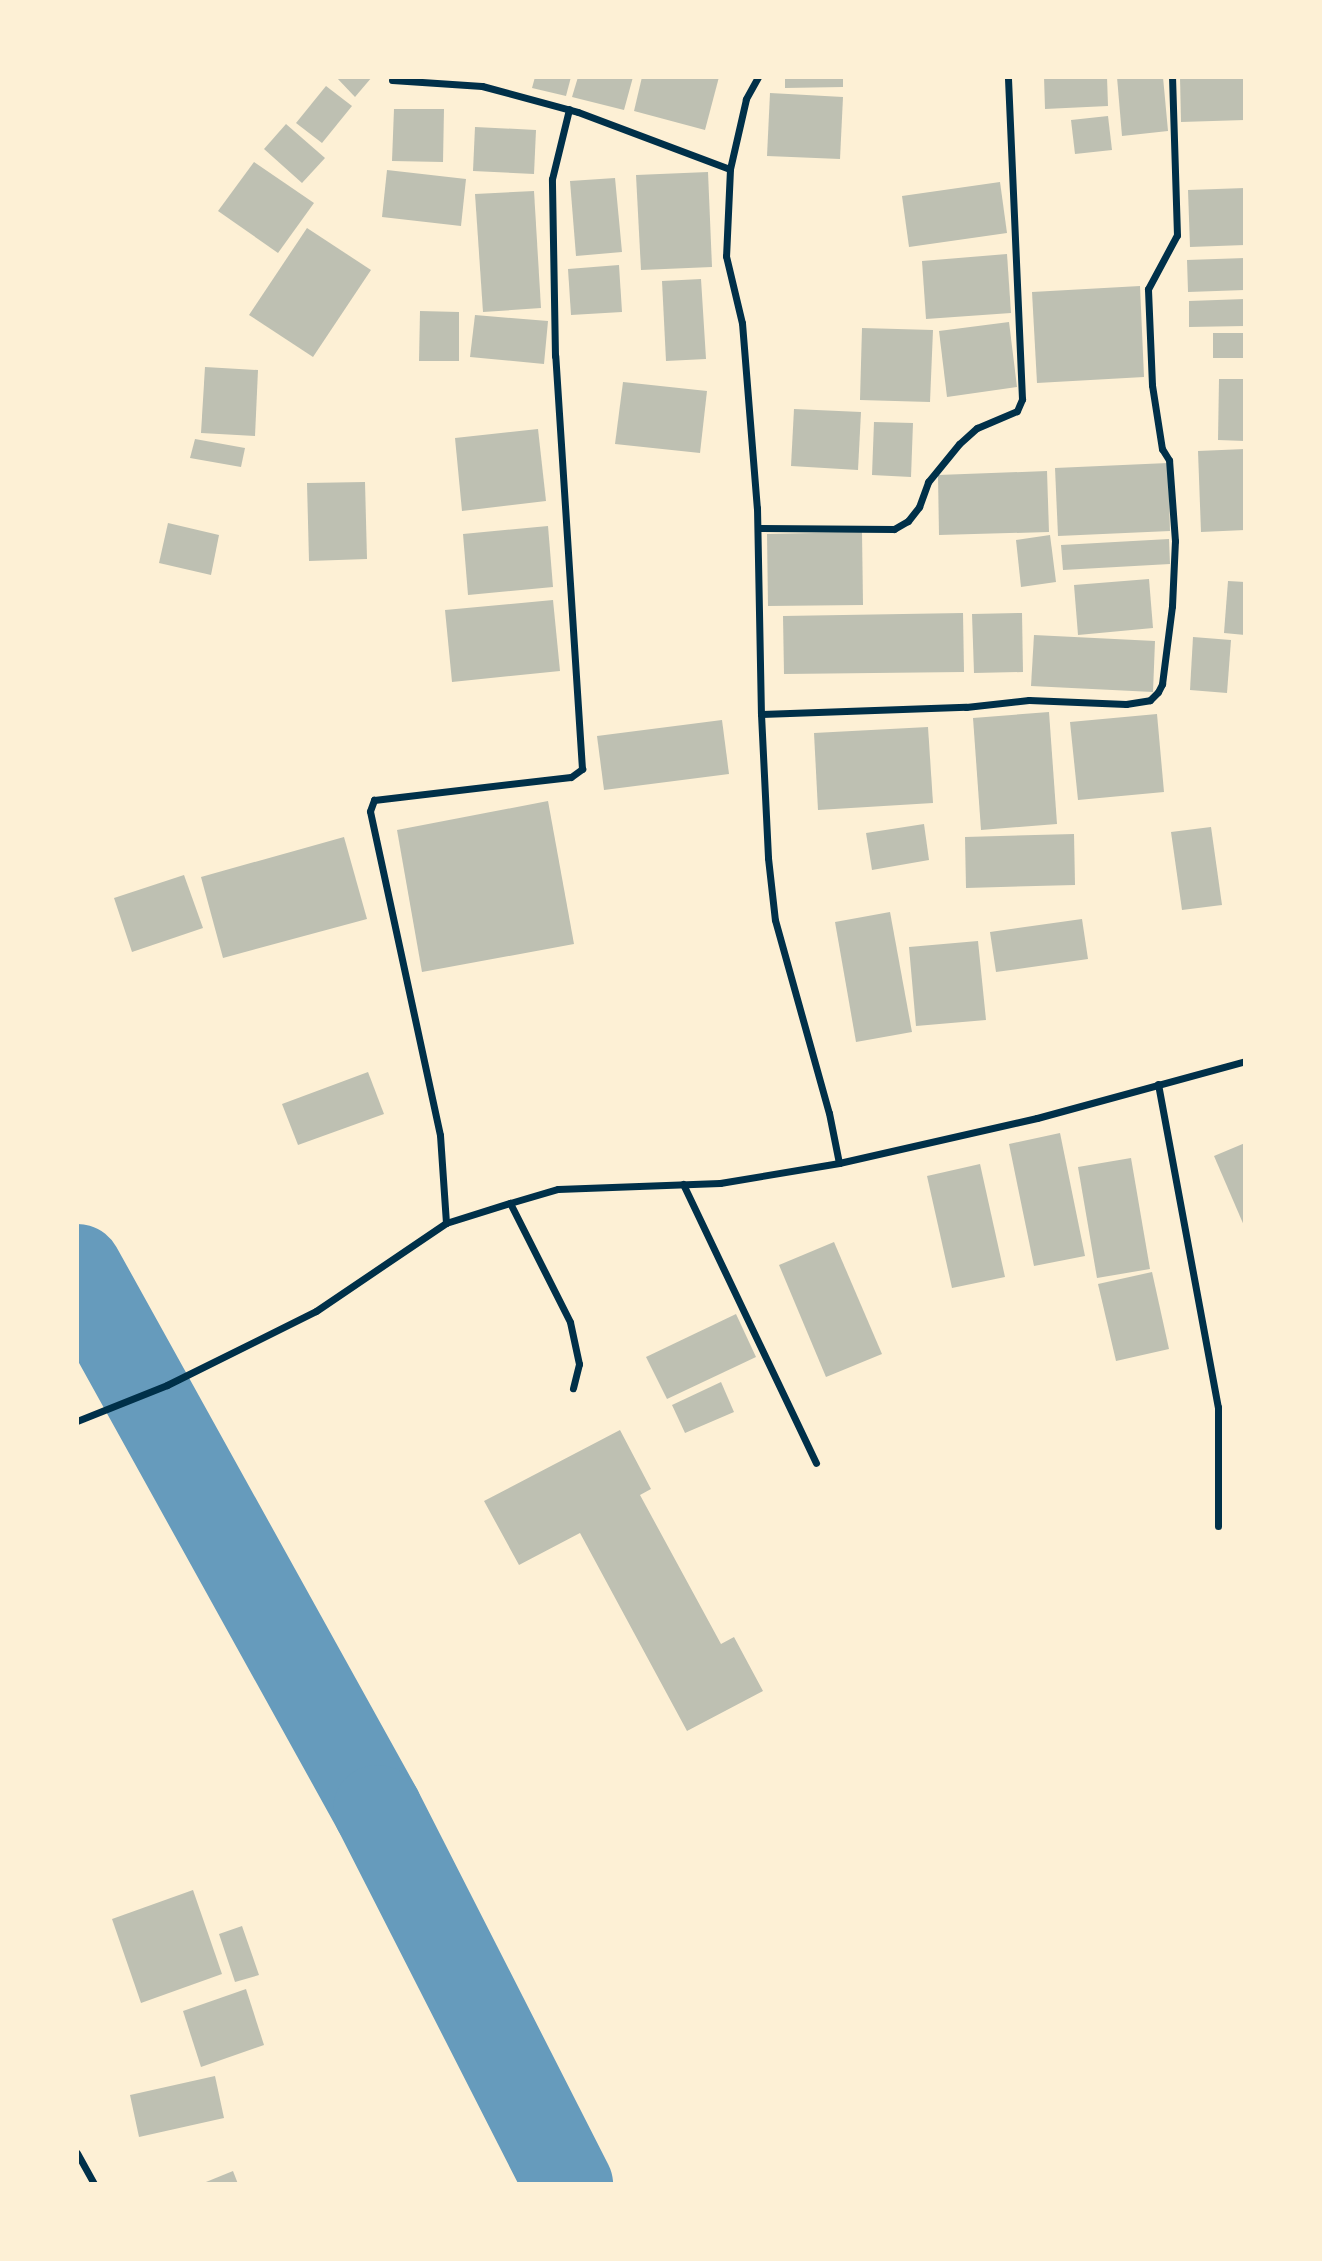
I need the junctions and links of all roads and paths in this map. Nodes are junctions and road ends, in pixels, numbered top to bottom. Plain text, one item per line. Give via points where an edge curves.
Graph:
1 (758, 77) edge
2 (1008, 77) edge
3 (1172, 77) edge
4 (392, 80) dead end
5 (569, 109) junction
6 (730, 169) junction
7 (758, 528) junction
8 (761, 714) junction
9 (1245, 1061) edge
10 (1158, 1084) junction
11 (839, 1163) junction
12 (683, 1184) junction
13 (510, 1203) junction
14 (446, 1223) junction
15 (573, 1388) dead end
16 (77, 1421) edge
17 (816, 1463) dead end
18 (1218, 1526) dead end
19 (77, 2153) edge
20 (94, 2184) edge

1 - 6 street via 746,99
2 - 7 street via 1022,399 1017,411 977,428 959,444 928,482 919,508 894,528
3 - 8 street via 1177,235 1147,289 1152,385 1162,449 1169,460 1174,518 1172,606 1158,692 1150,699 1126,704 1029,701
4 - 5 street via 482,86
5 - 6 street
5 - 14 street via 552,179 555,356 582,769 571,777 374,800 370,811 440,1136
6 - 7 street via 726,256 742,323
7 - 8 street
8 - 11 street via 775,920
9 - 10 street
10 - 11 street via 1037,1118
10 - 18 street via 1218,1407
11 - 12 street via 720,1183
12 - 13 street via 558,1189
12 - 17 street
13 - 14 street
13 - 15 street via 570,1322 579,1364
14 - 16 street via 316,1311 167,1385
19 - 20 street

